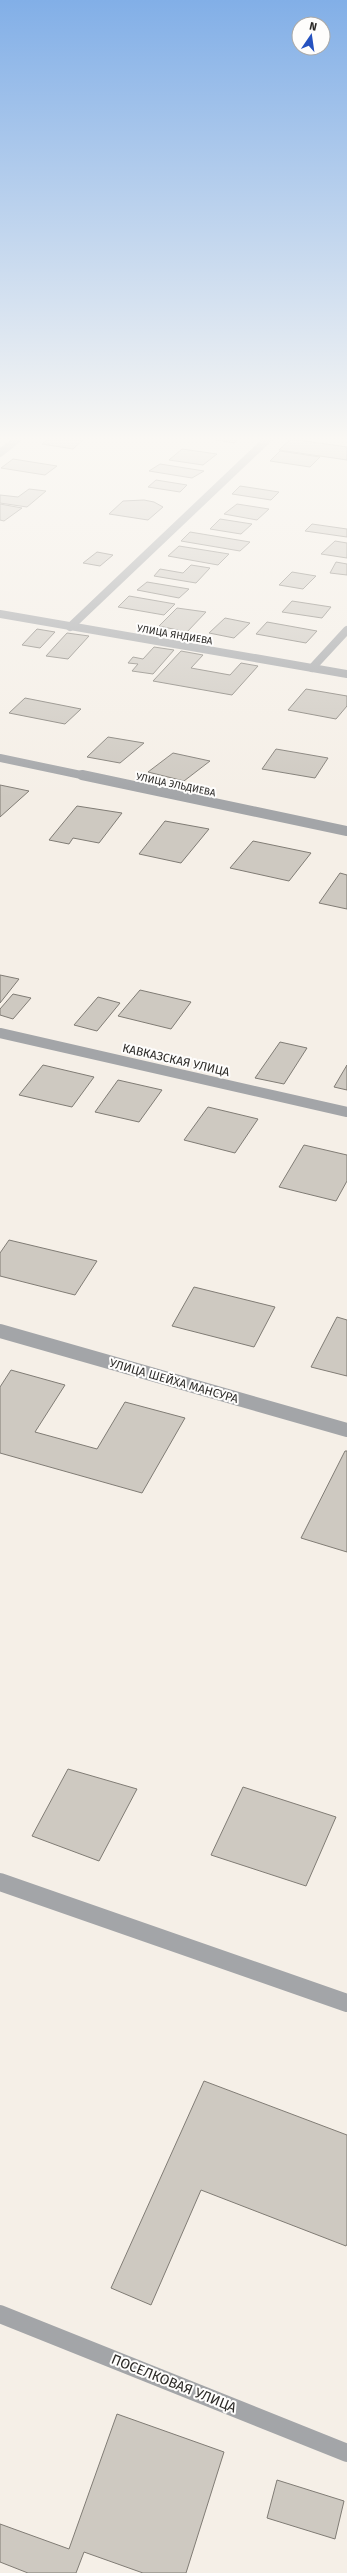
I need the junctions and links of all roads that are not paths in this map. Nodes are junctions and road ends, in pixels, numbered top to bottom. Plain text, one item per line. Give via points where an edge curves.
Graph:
1 (143, 557) edge
2 (0, 614) edge
3 (70, 627) junction
4 (347, 630) edge
5 (312, 668) junction
6 (347, 674) edge
7 (0, 758) edge
8 (347, 831) edge
9 (0, 1032) edge
10 (347, 1112) edge
11 (0, 1331) edge
12 (347, 1430) edge
13 (0, 1882) edge
14 (347, 2002) edge
15 (0, 2314) edge
16 (347, 2453) edge

1 - 3 street
2 - 3 street, УЛИЦА ЯНДИЕВА
3 - 5 street, УЛИЦА ЯНДИЕВА
4 - 5 street
5 - 6 street, УЛИЦА ЯНДИЕВА
7 - 8 street, УЛИЦА ЭЛЬДИЕВА
9 - 10 street, КАВКАЗСКАЯ УЛИЦА
11 - 12 street, УЛИЦА ШЕЙХА МАНСУРА
13 - 14 street
15 - 16 street, ПОСЕЛКОВАЯ УЛИЦА

